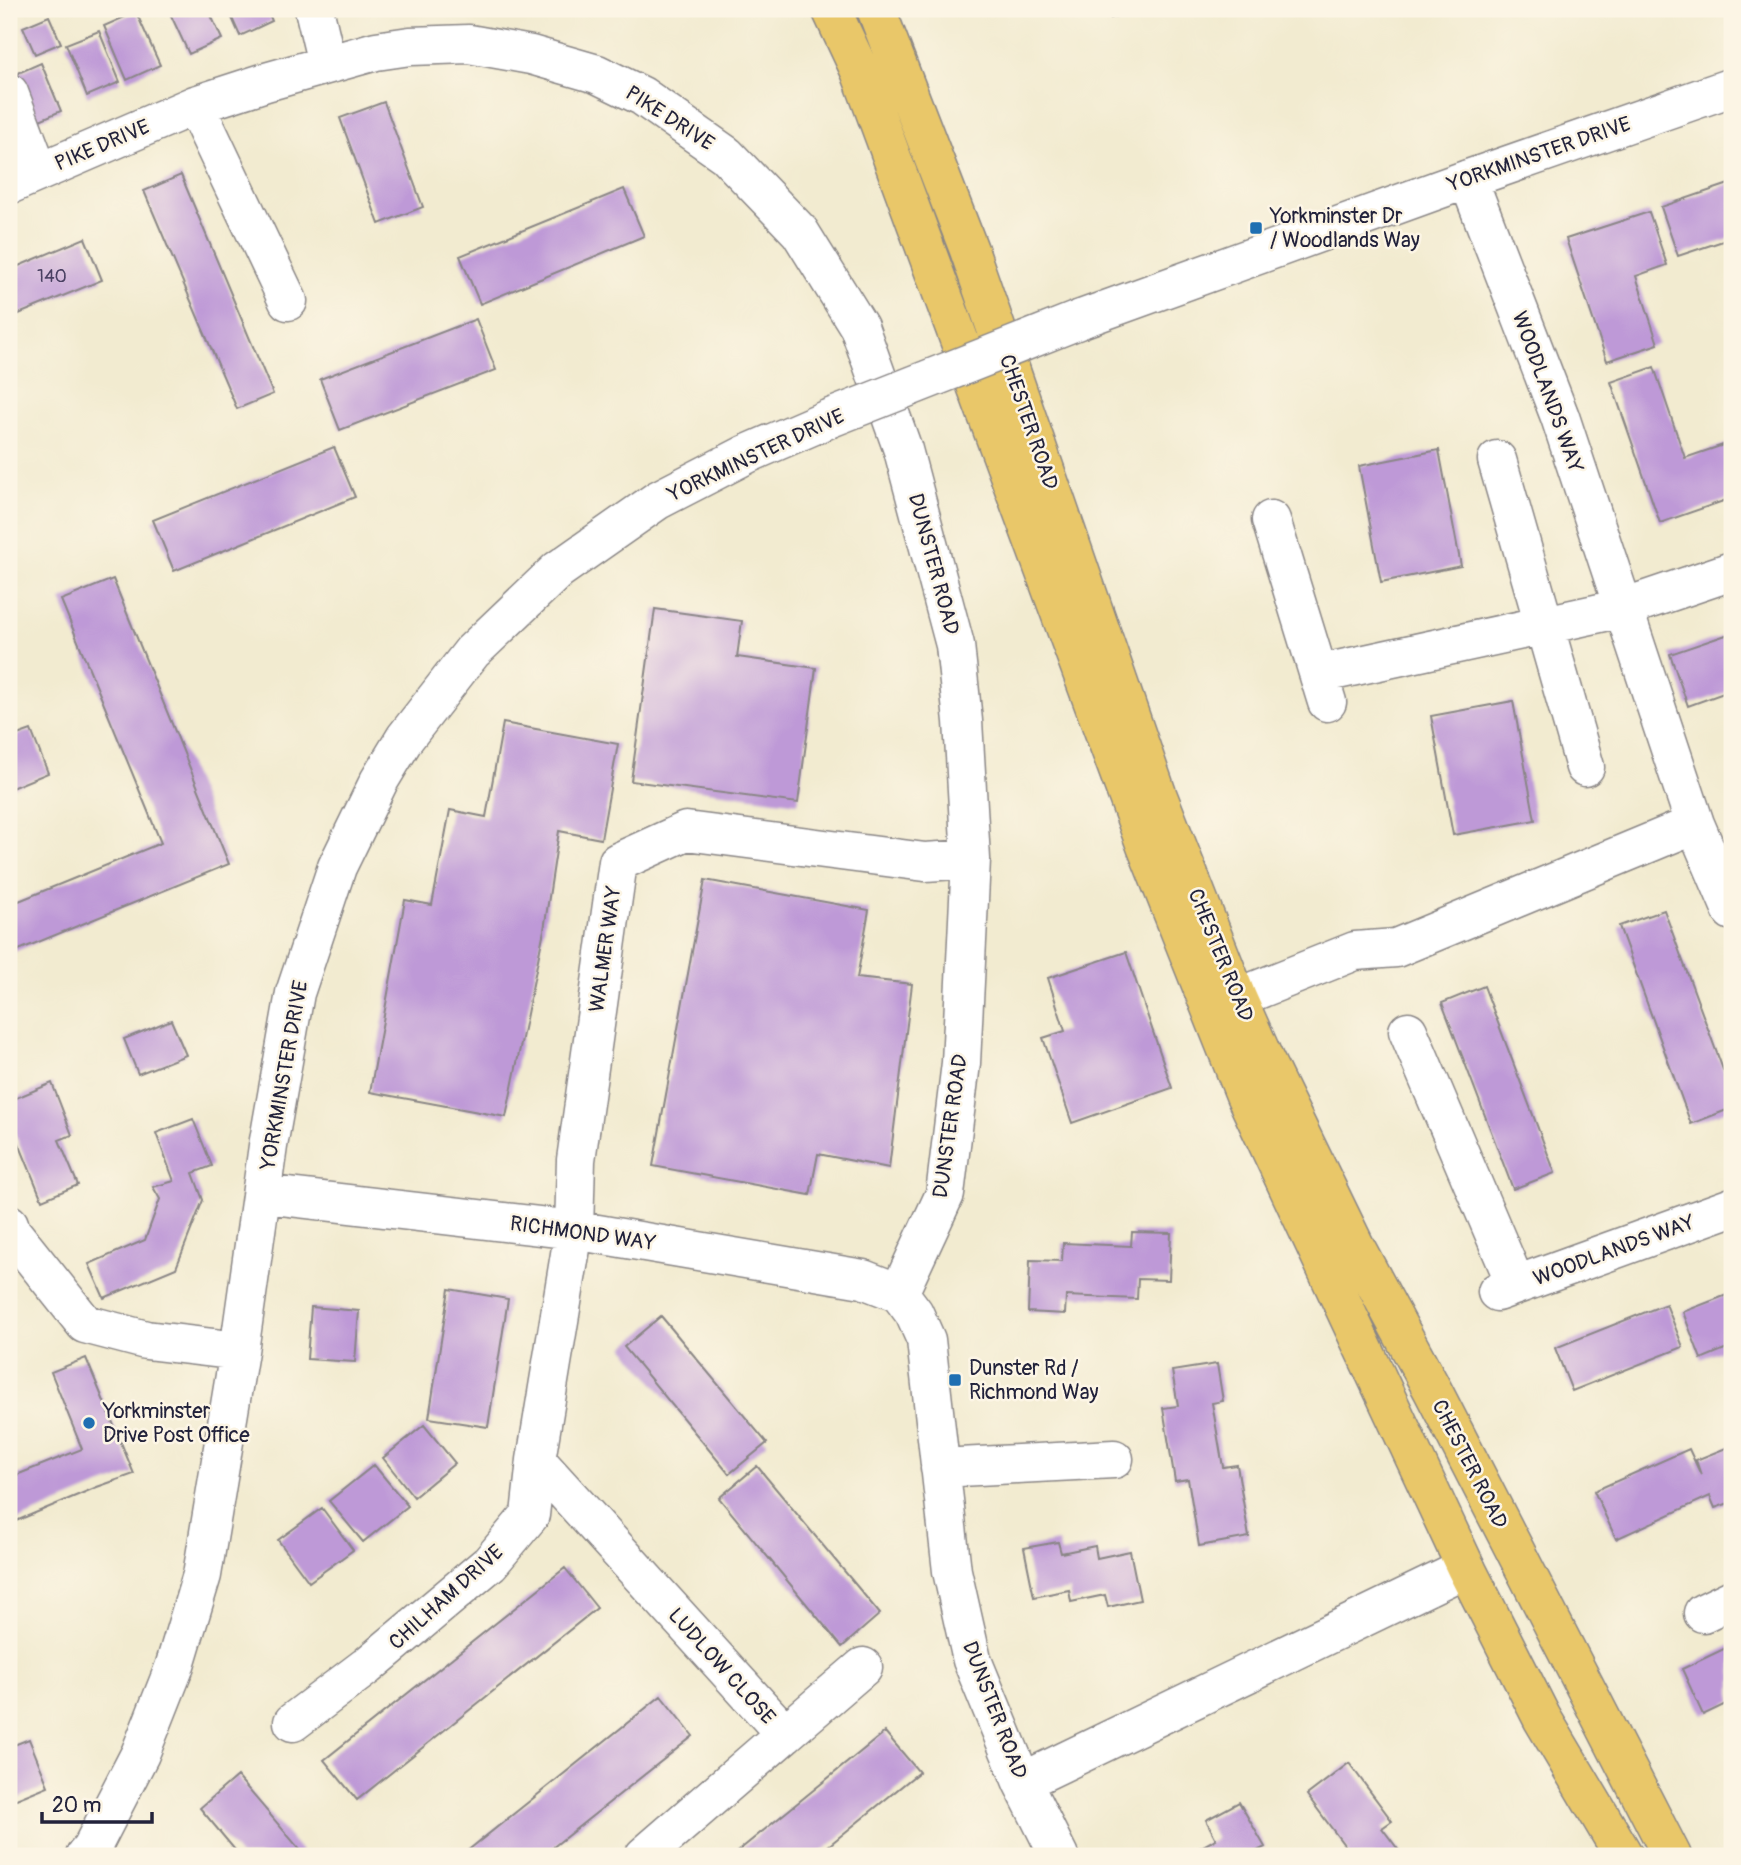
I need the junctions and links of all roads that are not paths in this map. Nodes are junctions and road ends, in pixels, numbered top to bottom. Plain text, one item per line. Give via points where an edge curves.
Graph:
1 (314, 9) edge
2 (831, 9) edge
3 (876, 9) edge
4 (327, 64) junction
5 (1732, 87) edge
6 (9, 93) edge
7 (195, 105) junction
8 (24, 178) edge
9 (1468, 178) junction
10 (288, 300) dead end
11 (903, 450) joint
12 (1497, 460) dead end
13 (1271, 520) dead end
14 (1732, 570) edge
15 (1623, 608) junction
16 (1544, 626) junction
17 (1585, 767) dead end
18 (1695, 824) junction
19 (971, 859) junction
20 (1732, 911) edge
21 (1237, 998) junction
22 (1408, 1031) dead end
23 (263, 1194) junction
24 (1732, 1207) edge
25 (9, 1224) edge
26 (574, 1230) junction
27 (899, 1293) junction
28 (239, 1351) junction
29 (1114, 1459) dead end
30 (536, 1460) junction
31 (940, 1468) junction
32 (1466, 1569) junction
33 (863, 1667) dead end
34 (293, 1722) dead end
35 (785, 1734) junction
36 (1022, 1782) junction
37 (94, 1854) edge
38 (645, 1856) edge
39 (1059, 1856) edge
40 (1624, 1856) edge
41 (1672, 1856) edge

1 - 4 street
2 - 32 highway, CHESTER ROAD via 860,71 1146,846 1245,1095
3 - 21 highway, CHESTER ROAD via 969,250 1157,793
4 - 7 street, PIKE DRIVE
4 - 11 street, PIKE DRIVE via 410,46 468,44 531,55 597,74 642,96 726,155 800,232 859,327
5 - 9 street, YORKMINSTER DRIVE
6 - 8 street
7 - 8 street, PIKE DRIVE
7 - 10 street
9 - 15 street, WOODLANDS WAY via 1560,417
9 - 23 street, YORKMINSTER DRIVE, bridge via 1081,319 828,419 658,500 558,570 472,652 405,738 337,867 295,993
11 - 19 street, DUNSTER ROAD via 956,645
12 - 16 street
13 - 16 street via 1323,688
14 - 15 street
15 - 16 street
15 - 18 street, WOODLANDS WAY
16 - 17 street
18 - 20 street, WOODLANDS WAY
18 - 21 street via 1396,948 1355,951
19 - 26 street, WALMER WAY via 925,862 686,831 618,862 576,1160
19 - 27 street, DUNSTER ROAD via 961,1063 945,1194
21 - 41 highway, CHESTER ROAD via 1355,1246
22 - 24 street, WOODLANDS WAY via 1506,1289
23 - 26 street, RICHMOND WAY
23 - 28 street, YORKMINSTER DRIVE
25 - 28 street via 85,1324 146,1340
26 - 27 street, RICHMOND WAY via 863,1279
26 - 30 street, CHILHAM DRIVE
27 - 31 street, DUNSTER ROAD via 926,1340
28 - 37 street, YORKMINSTER DRIVE via 202,1575 141,1754
29 - 31 street
30 - 34 street, CHILHAM DRIVE via 530,1515 490,1563
30 - 35 street, LUDLOW CLOSE
31 - 36 street, DUNSTER ROAD via 951,1571 972,1660
32 - 36 street
32 - 40 highway, CHESTER ROAD via 1542,1718
33 - 35 street
35 - 38 street, LUDLOW CLOSE
36 - 39 street, DUNSTER ROAD

